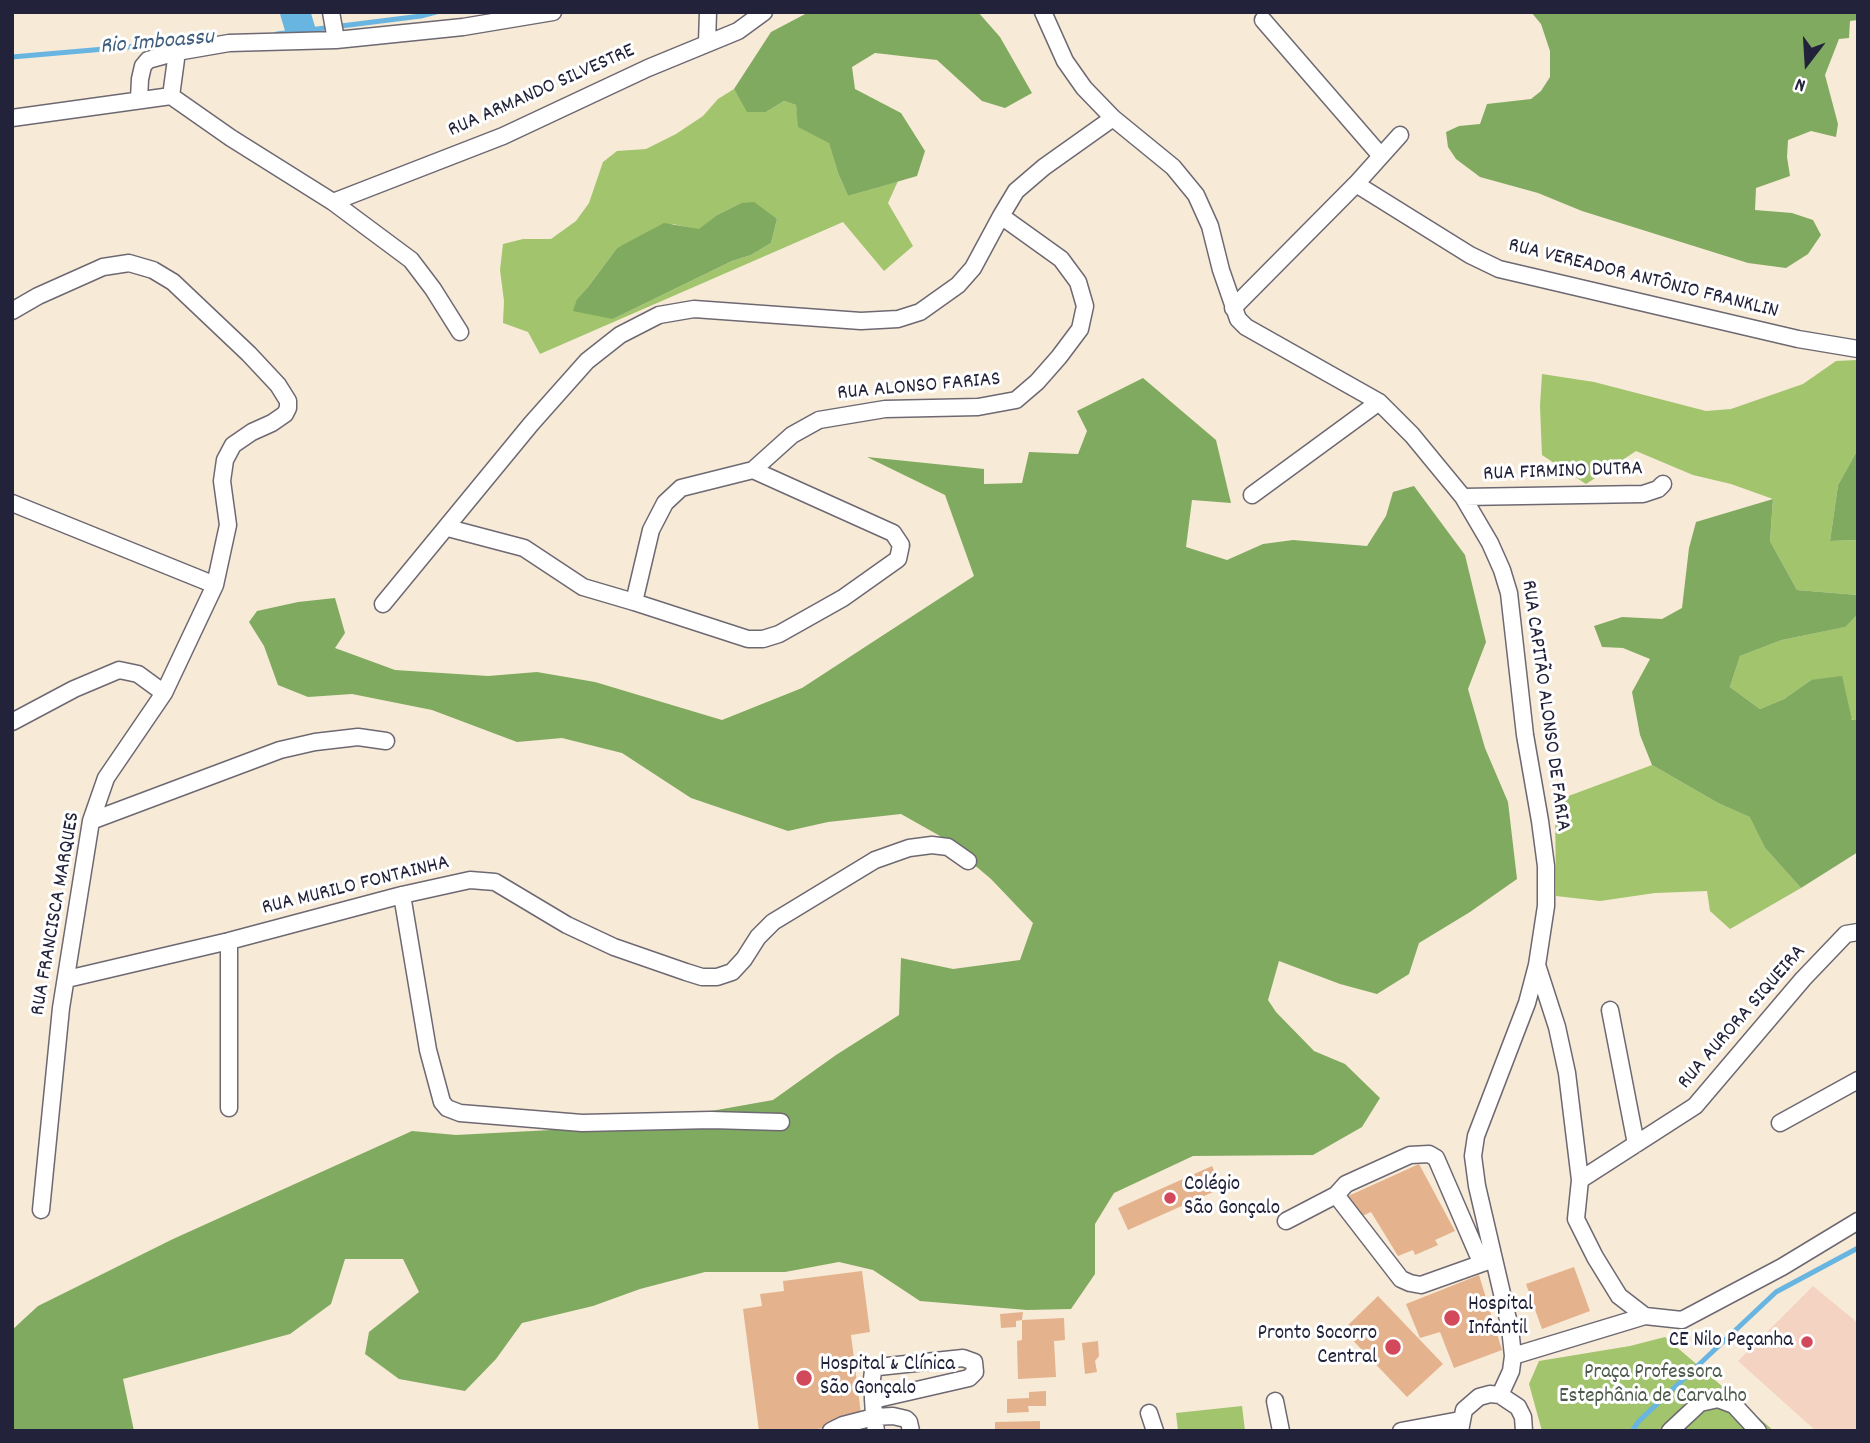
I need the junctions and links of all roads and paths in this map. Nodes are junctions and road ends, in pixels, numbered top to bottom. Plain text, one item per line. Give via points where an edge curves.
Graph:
1 (553, 12) edge
2 (708, 12) edge
3 (764, 12) edge
4 (1043, 12) edge
5 (1263, 20) dead end
6 (334, 27) edge
7 (707, 43) junction
8 (177, 52) junction
9 (171, 96) junction
10 (139, 99) junction
11 (12, 118) edge
12 (1113, 118) junction
13 (1400, 135) dead end
14 (1381, 156) junction
15 (1356, 184) junction
16 (333, 202) junction
17 (1001, 216) junction
18 (1233, 308) junction
19 (12, 311) edge
20 (460, 332) dead end
21 (1858, 349) edge
22 (1379, 402) junction
23 (753, 470) junction
24 (1663, 484) dead end
25 (1252, 495) dead end
26 (1463, 497) junction
27 (12, 503) edge
28 (448, 528) junction
29 (215, 585) junction
30 (634, 603) junction
31 (383, 604) dead end
32 (164, 693) junction
33 (12, 722) edge
34 (386, 741) dead end
35 (91, 821) junction
36 (968, 861) dead end
37 (402, 895) junction
38 (1858, 932) edge
39 (229, 941) junction
40 (1537, 965) junction
41 (67, 979) junction
42 (1610, 1010) dead end
43 (1858, 1080) edge
44 (229, 1108) dead end
45 (781, 1122) dead end
46 (1780, 1124) dead end
47 (1636, 1144) junction
48 (1580, 1180) junction
49 (1336, 1195) junction
50 (41, 1210) dead end
51 (1286, 1221) dead end
52 (1858, 1221) edge
53 (1488, 1260) junction
54 (1645, 1316) junction
55 (1513, 1356) junction
56 (1500, 1395) junction
57 (873, 1400) junction
58 (1275, 1401) dead end
59 (1149, 1413) dead end
60 (875, 1424) edge
61 (1460, 1426) edge
62 (831, 1431) edge
63 (911, 1431) edge
64 (1155, 1431) edge
65 (1281, 1431) edge
66 (1401, 1431) edge
67 (1524, 1431) edge
68 (1670, 1431) edge
69 (1758, 1431) edge

1 - 6 street via 463,27
2 - 7 street
3 - 7 street, RUA ARMANDO SILVESTRE via 738,31
4 - 12 street, RUA CAPITÃO ALONSO DE FARIA via 1065,61
5 - 14 street
6 - 8 street
7 - 16 street, RUA ARMANDO SILVESTRE via 503,136
8 - 9 street
8 - 10 street via 148,60 143,66
9 - 10 street
9 - 16 street
10 - 11 street
12 - 17 street via 1016,191
12 - 18 street, RUA CAPITÃO ALONSO DE FARIA via 1173,167 1196,195 1210,226
13 - 14 street
14 - 15 street
15 - 18 street
15 - 21 street, RUA VEREADOR ANTÔNIO FRANKLIN via 1499,269
16 - 20 street via 411,260
17 - 23 street, RUA ALONSO FARIAS via 1061,259 1078,282 1085,306 1080,329 1037,382 1016,400 978,407 885,409 819,420 792,435
17 - 28 street via 973,268 958,285 920,312 898,319 861,321 694,309 659,315 620,335 587,361
18 - 22 street, RUA CAPITÃO ALONSO DE FARIA via 1246,327
19 - 29 street, RUA FRANCISCA MARQUES via 103,267 129,263 173,282 278,385 288,401 285,414 233,445 225,460 222,481 228,525
22 - 25 street
22 - 26 street, RUA CAPITÃO ALONSO DE FARIA
23 - 30 street via 681,488 665,503 651,530
23 - 30 street via 893,533 901,545 898,559 843,598 763,639 748,639
24 - 26 street, RUA FIRMINO DUTRA via 1643,494
26 - 40 street, RUA CAPITÃO ALONSO DE FARIA via 1490,543 1509,593 1546,866 1546,906
27 - 29 street
28 - 30 street via 517,546 583,587
28 - 31 street
29 - 32 street, RUA FRANCISCA MARQUES
32 - 33 street via 138,674 119,670
32 - 35 street, RUA FRANCISCA MARQUES via 106,778
34 - 35 street via 358,737 280,750
35 - 41 street, RUA FRANCISCA MARQUES
36 - 37 street, RUA MURILO FONTAINHA via 948,847 932,845 875,860 773,922 733,972 718,977 702,977 614,947 495,882 470,880
37 - 39 street, RUA MURILO FONTAINHA
37 - 45 street via 428,1050 447,1108 582,1123
38 - 47 street, RUA AURORA SIQUEIRA via 1846,934 1803,979 1695,1106
39 - 41 street, RUA MURILO FONTAINHA
39 - 44 street
40 - 48 street, RUA CAPITÃO ALONSO DE FARIA via 1567,1073
40 - 53 street, RUA CAPITÃO ALONSO DE FARIA via 1476,1136 1475,1178
41 - 50 street, RUA FRANCISCA MARQUES
42 - 47 street
43 - 46 street
47 - 48 street, RUA AURORA SIQUEIRA
48 - 54 street via 1576,1219 1619,1296
49 - 51 street
49 - 53 street via 1401,1279 1410,1283 1421,1285
49 - 53 street via 1346,1184 1410,1155 1429,1154 1436,1158
52 - 54 street via 1682,1320
53 - 55 street, RUA CAPITÃO ALONSO DE FARIA via 1510,1328
54 - 55 street
55 - 56 street, RUA CAPITÃO ALONSO DE FARIA
56 - 61 street via 1479,1396 1464,1410
56 - 67 street via 1518,1407
57 - 57 street via 873,1371 878,1367 963,1358 974,1362 975,1372 969,1378
57 - 60 street
58 - 65 street
59 - 64 street
60 - 62 street via 843,1425
60 - 63 street via 905,1419
61 - 66 street
68 - 69 street via 1700,1403 1718,1399 1734,1405

